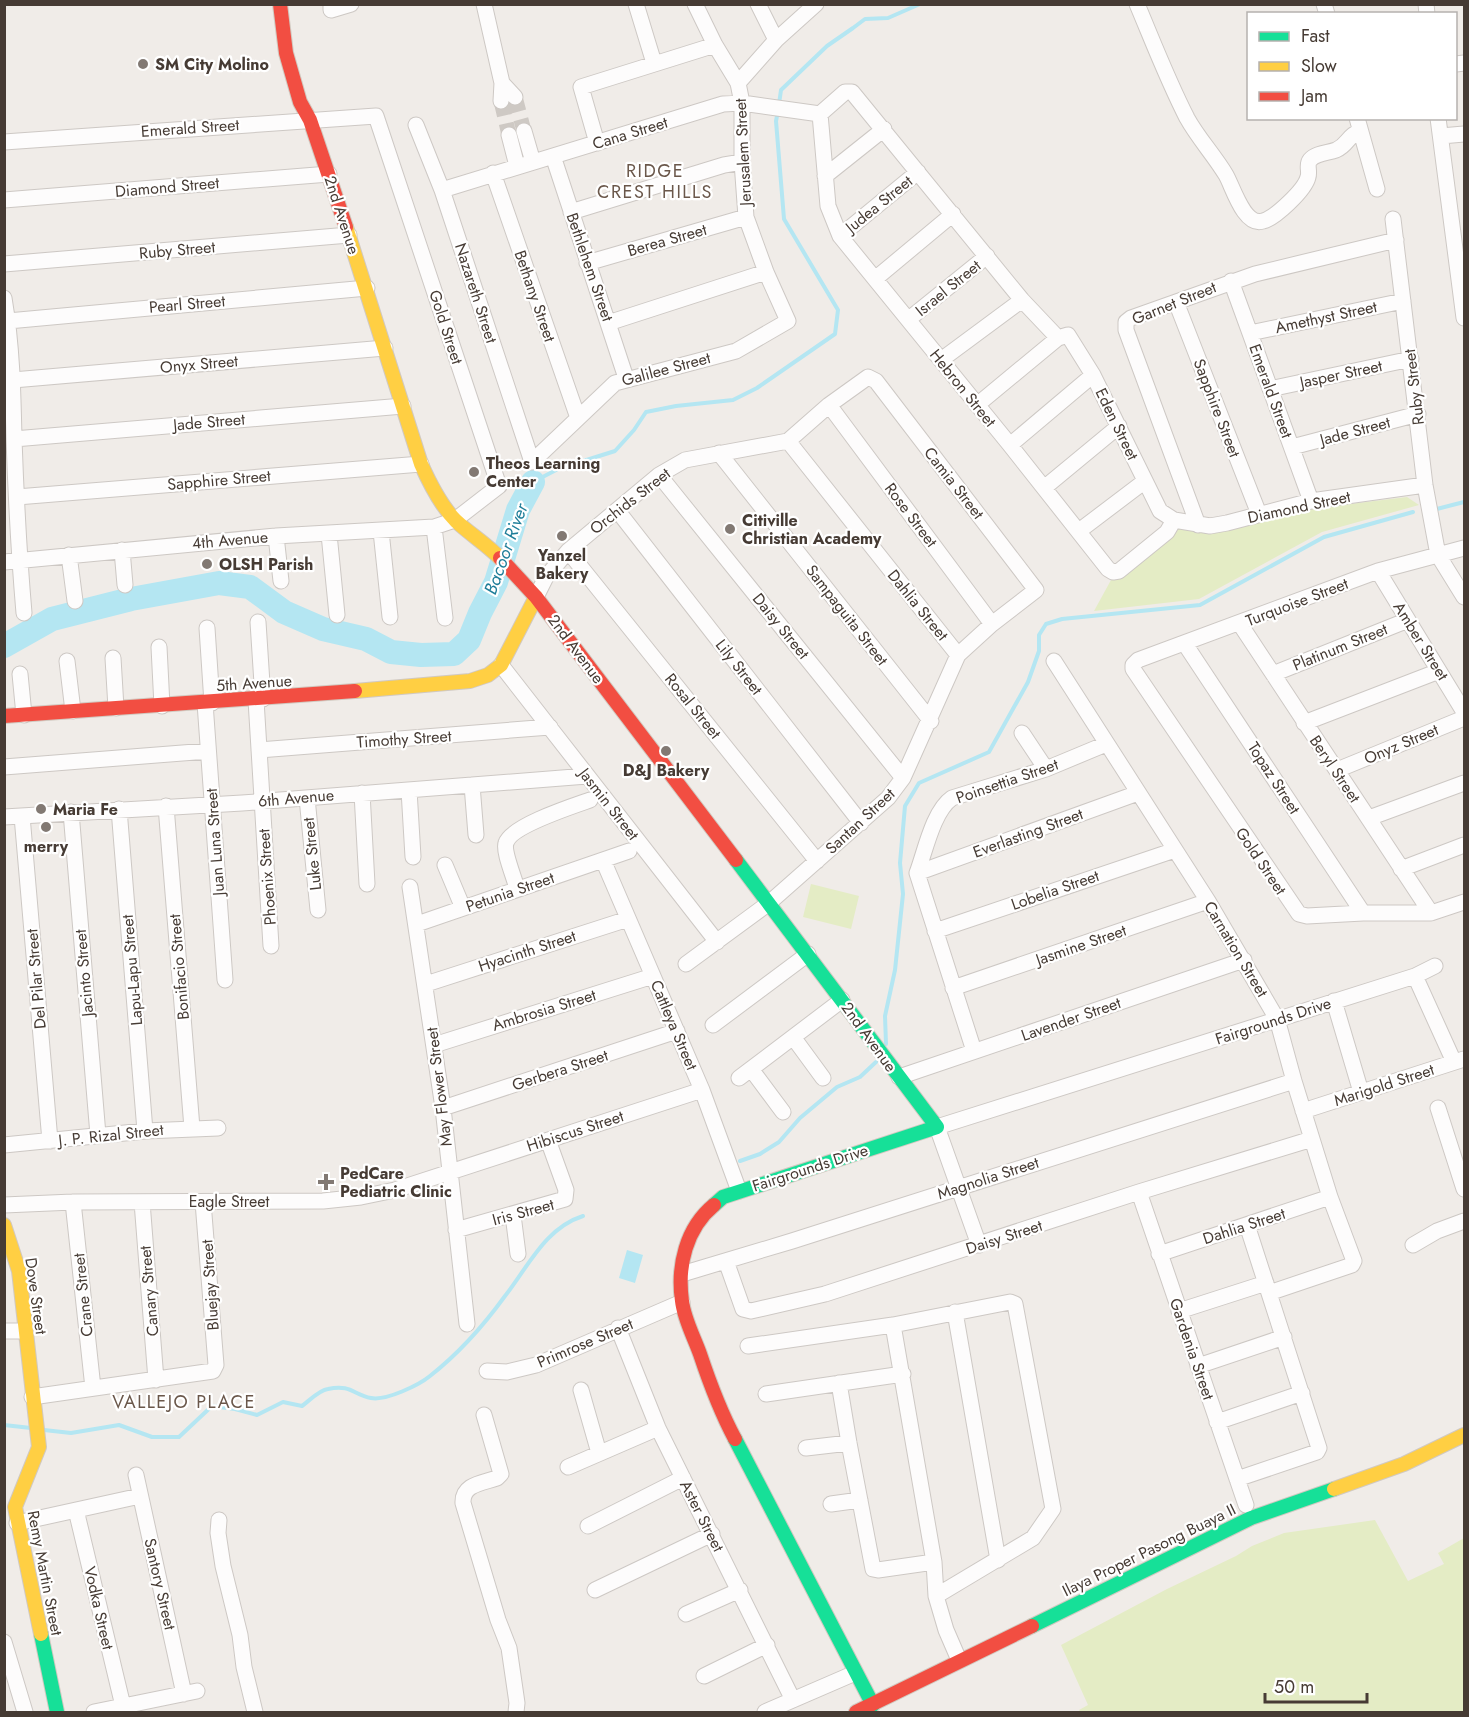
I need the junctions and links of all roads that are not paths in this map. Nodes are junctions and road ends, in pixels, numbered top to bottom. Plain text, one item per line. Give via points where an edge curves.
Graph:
1 (280, 4) edge
2 (331, 4) edge
3 (351, 4) edge
4 (484, 4) edge
5 (695, 4) edge
6 (758, 4) edge
7 (816, 4) edge
8 (1137, 4) edge
9 (638, 5) edge
10 (777, 40) junction
11 (715, 45) junction
12 (654, 63) junction
13 (738, 83) junction
14 (508, 99) tunnel mouth
15 (742, 102) junction
16 (820, 114) junction
17 (376, 116) joint
18 (310, 120) junction
19 (1438, 120) edge
20 (416, 125) dead end
21 (1358, 125) edge
22 (884, 129) junction
23 (524, 131) tunnel mouth
24 (1464, 134) edge
25 (509, 135) tunnel mouth
26 (1441, 136) junction
27 (4, 142) edge
28 (597, 143) junction
29 (553, 156) junction
30 (533, 162) junction
31 (742, 162) junction
32 (517, 166) junction
33 (918, 172) junction
34 (493, 173) junction
35 (329, 174) junction
36 (825, 176) junction
37 (1377, 189) dead end
38 (442, 190) junction
39 (4, 200) edge
40 (1457, 205) edge
41 (571, 212) junction
42 (953, 214) junction
43 (746, 217) junction
44 (1393, 219) dead end
45 (349, 235) junction
46 (840, 236) junction
47 (1396, 240) junction
48 (987, 256) junction
49 (588, 263) junction
50 (4, 264) edge
51 (766, 272) junction
52 (1462, 274) edge
53 (874, 279) junction
54 (1231, 281) junction
55 (367, 288) junction
56 (4, 298) edge
57 (1022, 300) junction
58 (1403, 301) junction
59 (1176, 302) junction
60 (1464, 318) edge
61 (909, 319) junction
62 (8, 321) junction
63 (788, 321) joint
64 (608, 322) junction
65 (1250, 333) junction
66 (1058, 338) junction
67 (385, 348) junction
68 (1411, 359) junction
69 (941, 360) junction
70 (1093, 375) junction
71 (626, 378) junction
72 (13, 380) junction
73 (1270, 389) junction
74 (830, 405) junction
75 (977, 405) junction
76 (403, 406) junction
77 (1418, 414) junction
78 (578, 418) junction
79 (1119, 426) junction
80 (14, 439) junction
81 (788, 441) junction
82 (1010, 445) junction
83 (1292, 447) junction
84 (719, 453) junction
85 (532, 462) joint
86 (421, 464) junction
87 (659, 475) junction
88 (1145, 481) junction
89 (1425, 485) junction
90 (1044, 488) junction
91 (17, 497) junction
92 (1311, 501) junction
93 (617, 510) junction
94 (1259, 514) junction
95 (455, 520) junction
96 (1174, 520) junction
97 (1197, 525) junction
98 (434, 527) junction
99 (381, 531) junction
100 (1079, 531) junction
101 (329, 534) junction
102 (276, 536) junction
103 (1464, 548) edge
104 (122, 550) junction
105 (568, 551) junction
106 (69, 555) junction
107 (1438, 555) junction
108 (12, 561) edge
109 (1378, 571) junction
110 (281, 581) dead end
111 (126, 585) dead end
112 (1036, 590) joint
113 (532, 593) junction
114 (1464, 597) edge
115 (75, 601) dead end
116 (24, 613) dead end
117 (337, 615) dead end
118 (390, 617) dead end
119 (445, 618) dead end
120 (1408, 620) junction
121 (258, 622) dead end
122 (992, 624) junction
123 (1240, 624) junction
124 (207, 628) dead end
125 (1185, 644) junction
126 (159, 647) dead end
127 (958, 655) junction
128 (113, 658) dead end
129 (67, 661) dead end
130 (1054, 661) dead end
131 (501, 665) junction
132 (1133, 665) joint
133 (1439, 671) junction
134 (20, 674) dead end
135 (1273, 674) junction
136 (259, 700) junction
137 (208, 703) junction
138 (162, 706) junction
139 (116, 708) junction
140 (73, 711) junction
141 (1464, 711) edge
142 (24, 715) junction
143 (4, 716) edge
144 (1464, 718) edge
145 (930, 721) junction
146 (1304, 723) junction
147 (550, 728) junction
148 (1022, 733) dead end
149 (1106, 744) junction
150 (259, 750) junction
151 (208, 751) junction
152 (4, 767) edge
153 (1046, 770) junction
154 (1337, 770) junction
155 (587, 776) junction
156 (903, 778) junction
157 (1464, 783) edge
158 (472, 785) junction
159 (409, 790) junction
160 (362, 793) junction
161 (1138, 793) junction
162 (307, 798) junction
163 (590, 800) dead end
164 (262, 801) junction
165 (212, 803) junction
166 (166, 806) junction
167 (119, 809) junction
168 (71, 812) junction
169 (22, 816) junction
170 (4, 817) edge
171 (1368, 818) junction
172 (861, 823) junction
173 (476, 835) dead end
174 (1464, 845) edge
175 (1175, 850) junction
176 (629, 851) dead end
177 (413, 857) dead end
178 (603, 860) junction
179 (817, 861) junction
180 (445, 865) dead end
181 (1401, 869) junction
182 (917, 873) junction
183 (368, 884) dead end
184 (410, 887) dead end
185 (518, 889) junction
186 (1208, 902) junction
187 (1464, 902) edge
188 (770, 903) junction
189 (463, 908) junction
190 (318, 910) dead end
191 (1362, 913) junction
192 (1431, 913) junction
193 (628, 919) junction
194 (417, 924) junction
195 (935, 931) junction
196 (717, 942) junction
197 (271, 946) dead end
198 (808, 954) junction
199 (1244, 960) junction
200 (686, 964) dead end
201 (1435, 966) dead end
202 (653, 976) junction
203 (1415, 976) junction
204 (225, 980) dead end
205 (426, 984) junction
206 (953, 988) junction
207 (842, 1000) junction
208 (1334, 1001) junction
209 (1277, 1019) junction
210 (713, 1025) dead end
211 (677, 1031) junction
212 (793, 1037) junction
213 (434, 1045) junction
214 (974, 1052) junction
215 (1459, 1061) edge
216 (899, 1077) junction
217 (823, 1078) dead end
218 (1294, 1081) junction
219 (702, 1090) junction
220 (1361, 1092) junction
221 (443, 1108) junction
222 (1438, 1108) dead end
223 (1303, 1111) junction
224 (783, 1112) dead end
225 (937, 1127) junction
226 (192, 1128) junction
227 (218, 1128) dead end
228 (145, 1131) junction
229 (98, 1135) junction
230 (1312, 1139) junction
231 (548, 1140) junction
232 (50, 1141) junction
233 (4, 1145) edge
234 (449, 1172) junction
235 (959, 1186) junction
236 (1464, 1189) edge
237 (739, 1191) junction
238 (1139, 1192) junction
239 (1330, 1197) junction
240 (73, 1202) junction
241 (142, 1202) junction
242 (204, 1202) junction
243 (4, 1205) edge
244 (513, 1215) junction
245 (1464, 1221) edge
246 (4, 1225) edge
247 (1247, 1225) junction
248 (456, 1230) junction
249 (979, 1245) junction
250 (1413, 1245) dead end
251 (518, 1254) dead end
252 (1159, 1254) junction
253 (726, 1261) junction
254 (12, 1271) edge
255 (682, 1274) junction
256 (1268, 1288) junction
257 (682, 1302) junction
258 (1179, 1311) junction
259 (955, 1312) junction
260 (466, 1324) dead end
261 (893, 1325) junction
262 (618, 1328) junction
263 (4, 1331) edge
264 (24, 1331) junction
265 (1284, 1336) junction
266 (748, 1346) dead end
267 (1198, 1366) junction
268 (486, 1371) dead end
269 (903, 1374) junction
270 (156, 1380) junction
271 (839, 1383) junction
272 (93, 1388) junction
273 (581, 1390) dead end
274 (1302, 1393) junction
275 (766, 1394) dead end
276 (32, 1397) junction
277 (484, 1415) dead end
278 (1217, 1422) junction
279 (658, 1428) junction
280 (1464, 1435) edge
281 (849, 1443) junction
282 (38, 1444) joint
283 (806, 1448) dead end
284 (599, 1453) junction
285 (568, 1467) dead end
286 (136, 1475) dead end
287 (683, 1478) junction
288 (1237, 1479) junction
289 (140, 1496) junction
290 (860, 1500) junction
291 (831, 1504) dead end
292 (1246, 1505) dead end
293 (76, 1510) junction
294 (219, 1520) dead end
295 (17, 1523) junction
296 (588, 1526) dead end
297 (712, 1534) junction
298 (998, 1560) junction
299 (934, 1562) junction
300 (595, 1590) dead end
301 (740, 1590) junction
302 (936, 1596) junction
303 (686, 1614) dead end
304 (4, 1642) edge
305 (767, 1645) junction
306 (959, 1660) junction
307 (855, 1673) junction
308 (704, 1676) dead end
309 (11, 1686) edge
310 (793, 1700) junction
311 (873, 1705) junction
312 (123, 1707) junction
313 (25, 1713) edge
314 (57, 1713) edge
315 (94, 1713) edge
316 (255, 1713) edge
317 (516, 1713) edge
318 (765, 1713) edge
319 (856, 1713) edge

1 - 18 street, 2nd Avenue via 286,53 300,102
2 - 3 street via 331,10
4 - 14 street
5 - 11 street, Jerusalem Street
6 - 10 street
7 - 10 street
8 - 21 street via 1187,119 1253,221 1263,221 1291,202 1308,177 1312,158 1343,146
9 - 12 street
10 - 13 street
11 - 12 street
11 - 13 street, Jerusalem Street
12 - 28 street via 581,87
13 - 15 street, Jerusalem Street
15 - 16 street, Cana Street
15 - 28 street, Cana Street via 723,104
15 - 31 street, Jerusalem Street
16 - 22 street via 849,91
16 - 36 street, Hebron Street
17 - 18 street, Emerald Street
17 - 95 street, Gold Street via 499,486
18 - 27 street, Emerald Street
18 - 35 street, 2nd Avenue
19 - 26 street
20 - 38 street, Nazareth Street
21 - 37 street
22 - 33 street
22 - 36 street
23 - 30 street
24 - 26 street
25 - 32 street
26 - 40 street
28 - 29 street, Cana Street
29 - 30 street, Cana Street
29 - 41 street, Bethlehem Street
30 - 32 street, Cana Street
31 - 41 street
31 - 43 street, Jerusalem Street
32 - 34 street, Cana Street
33 - 42 street
33 - 46 street, Judea Street
34 - 38 street, Cana Street
34 - 78 street, Bethany Street
35 - 39 street, Diamond Street
35 - 45 street, 2nd Avenue
36 - 46 street, Hebron Street via 828,206
38 - 85 street, Nazareth Street
40 - 52 street
41 - 49 street, Bethlehem Street
42 - 48 street
42 - 53 street
43 - 49 street, Berea Street
43 - 51 street, Jerusalem Street
44 - 47 street, Ruby Street
45 - 50 street, Ruby Street
45 - 55 street, 2nd Avenue
46 - 53 street, Hebron Street
47 - 54 street, Garnet Street
47 - 58 street, Ruby Street
48 - 57 street
48 - 61 street, Israel Street
49 - 64 street, Bethlehem Street
51 - 63 street, Jerusalem Street
51 - 64 street
52 - 60 street
53 - 61 street, Hebron Street
54 - 59 street, Garnet Street
54 - 65 street, Emerald Street
55 - 62 street, Pearl Street
55 - 67 street, 2nd Avenue
56 - 62 street
57 - 66 street
57 - 69 street
58 - 65 street, Amethyst Street
58 - 68 street, Ruby Street
59 - 94 street, Sapphire Street
59 - 97 street, Garnet Street via 1131,318 1126,326
61 - 69 street, Hebron Street
62 - 72 street
63 - 71 street, Galilee Street via 736,351
64 - 71 street, Bethlehem Street
65 - 73 street, Emerald Street
66 - 70 street, Eden Street via 1068,335 1072,339
66 - 75 street
67 - 72 street, Onyx Street
67 - 76 street, 2nd Avenue
68 - 73 street, Jasper Street
68 - 77 street, Ruby Street
69 - 75 street, Hebron Street
70 - 79 street, Eden Street
70 - 82 street
71 - 78 street, Galilee Street via 615,382
72 - 80 street
73 - 83 street, Emerald Street
74 - 81 street
74 - 112 street, Camia Street via 871,377
74 - 122 street, Rose Street
75 - 82 street, Hebron Street
76 - 80 street, Jade Street
76 - 86 street, 2nd Avenue
77 - 83 street, Jade Street
77 - 89 street, Ruby Street
78 - 85 street, Galilee Street
79 - 88 street, Eden Street
79 - 90 street
80 - 91 street
81 - 84 street, Orchids Street
81 - 127 street, Dahlia Street
82 - 90 street, Hebron Street
83 - 92 street, Emerald Street
84 - 87 street, Orchids Street via 686,460
84 - 145 street, Sampaguita Street
86 - 91 street, Sapphire Street
86 - 95 street, 2nd Avenue
87 - 93 street, Orchids Street
87 - 156 street, Daisy Street
88 - 96 street, Eden Street via 1160,511
88 - 100 street
89 - 92 street, Diamond Street
89 - 107 street, Ruby Street
90 - 100 street, Hebron Street
91 - 108 street
92 - 94 street, Diamond Street
93 - 105 street, Orchids Street
93 - 172 street, Lily Street
94 - 97 street, Diamond Street via 1227,523
95 - 98 street, 4th Avenue
95 - 113 street, 2nd Avenue via 487,545
96 - 97 street, Diamond Street
96 - 100 street, Hebron Street via 1164,534 1116,572 1108,569
98 - 99 street, 4th Avenue
98 - 119 street
99 - 101 street, 4th Avenue
99 - 118 street
101 - 102 street, 4th Avenue
101 - 117 street
102 - 104 street, 4th Avenue
102 - 110 street
103 - 107 street, Turquoise Street
104 - 106 street, 4th Avenue
104 - 111 street
105 - 113 street, Orchids Street
105 - 179 street, Rosal Street
106 - 108 street, 4th Avenue
106 - 115 street
107 - 109 street, Turquoise Street
107 - 114 street
108 - 116 street
109 - 120 street, Amber Street
109 - 123 street, Turquoise Street
112 - 122 street, Santan Street
113 - 131 street
113 - 188 street, 2nd Avenue
120 - 133 street, Amber Street
120 - 135 street, Platinum Street
121 - 136 street, Phoenix Street
122 - 127 street, Santan Street
123 - 125 street, Turquoise Street
123 - 135 street, Beryl Street
124 - 137 street, Juan Luna Street
125 - 132 street, Turquoise Street
125 - 191 street, Topaz Street
126 - 138 street
127 - 145 street, Santan Street
128 - 139 street
129 - 140 street
130 - 149 street, Carnation Street
131 - 136 street, 5th Avenue via 470,681
131 - 147 street, Jasmin Street
132 - 191 street, Gold Street via 1135,674 1295,912 1307,916
133 - 141 street, Amber Street
133 - 146 street
134 - 142 street
135 - 146 street, Beryl Street
136 - 137 street, 5th Avenue
136 - 150 street, Phoenix Street
137 - 138 street, 5th Avenue
137 - 151 street, Juan Luna Street
138 - 139 street, 5th Avenue
139 - 140 street, 5th Avenue
140 - 142 street, 5th Avenue
142 - 143 street, 5th Avenue
144 - 154 street, Onyz Street
145 - 156 street, Santan Street
146 - 154 street, Beryl Street
147 - 150 street, Timothy Street
147 - 155 street, Jasmin Street
148 - 153 street
149 - 153 street, Poinsettia Street
149 - 161 street, Carnation Street
150 - 164 street, Phoenix Street
151 - 152 street
151 - 165 street, Juan Luna Street
153 - 182 street, Poinsettia Street via 952,798 938,815
154 - 171 street, Beryl Street
155 - 158 street, 6th Avenue
155 - 196 street, Jasmin Street
156 - 172 street, Santan Street
157 - 171 street
158 - 159 street, 6th Avenue
158 - 173 street
159 - 160 street, 6th Avenue
159 - 177 street
160 - 162 street, 6th Avenue
160 - 183 street
161 - 175 street, Carnation Street
161 - 182 street, Everlasting Street
162 - 164 street, 6th Avenue
162 - 190 street, Luke Street
163 - 185 street via 542,817 508,838 505,847
164 - 165 street, 6th Avenue
164 - 197 street, Phoenix Street
165 - 166 street, 6th Avenue
165 - 204 street, Juan Luna Street
166 - 167 street, 6th Avenue
166 - 226 street, Bonifacio Street
167 - 168 street, 6th Avenue
167 - 228 street, Lapu-Lapu Street
168 - 169 street, 6th Avenue
168 - 229 street, Jacinto Street
169 - 170 street, 6th Avenue
169 - 232 street, Del Pilar Street
171 - 181 street, Beryl Street
172 - 179 street, Santan Street
174 - 181 street
175 - 186 street, Carnation Street
175 - 195 street, Lobelia Street
176 - 178 street, Petunia Street
178 - 185 street, Petunia Street
178 - 193 street, Cattleya Street
179 - 188 street, Santan Street
180 - 189 street
181 - 192 street, Beryl Street
182 - 195 street
184 - 194 street, May Flower Street
185 - 189 street, Petunia Street
186 - 199 street, Carnation Street
186 - 206 street, Jasmine Street
187 - 192 street, Gold Street
188 - 196 street, Santan Street
188 - 198 street, 2nd Avenue
189 - 194 street, Petunia Street
191 - 192 street, Gold Street
193 - 202 street, Cattleya Street
193 - 205 street, Hyacinth Street
194 - 205 street, May Flower Street
195 - 206 street
196 - 200 street, Santan Street
198 - 207 street, 2nd Avenue
198 - 210 street
199 - 209 street, Carnation Street
199 - 214 street, Lavender Street
201 - 203 street, Fairgrounds Drive
202 - 211 street, Cattleya Street
202 - 213 street, Ambrosia Street
203 - 208 street, Fairgrounds Drive
203 - 215 street
205 - 213 street, May Flower Street
206 - 214 street
207 - 212 street
207 - 216 street, 2nd Avenue
208 - 209 street, Fairgrounds Drive
208 - 220 street
209 - 218 street, Carnation Street
209 - 225 street, Fairgrounds Drive
211 - 219 street, Cattleya Street
211 - 221 street, Gerbera Street
212 - 217 street
212 - 224 street via 745,1074
213 - 221 street, May Flower Street
214 - 216 street, Lavender Street
215 - 220 street, Marigold Street
216 - 225 street, 2nd Avenue
218 - 223 street, Carnation Street
218 - 235 street, Magnolia Street
219 - 231 street, Hibiscus Street
219 - 237 street, Cattleya Street
220 - 223 street, Marigold Street
221 - 234 street, May Flower Street
222 - 236 street
223 - 230 street, Carnation Street
225 - 235 street, 2nd Avenue
225 - 237 street, Fairgrounds Drive
226 - 227 street, J. P. Rizal Street
226 - 228 street, J. P. Rizal Street
228 - 229 street, J. P. Rizal Street
229 - 232 street, J. P. Rizal Street
230 - 238 street, Daisy Street
230 - 239 street, Carnation Street
231 - 234 street, Hibiscus Street
231 - 244 street, Iris Street via 566,1190 565,1199
232 - 233 street, J. P. Rizal Street
234 - 242 street, Eagle Street via 361,1197
234 - 248 street, May Flower Street
235 - 249 street, 2nd Avenue
235 - 253 street, Magnolia Street
237 - 255 street, Fairgrounds Drive via 723,1197 697,1223 686,1244
238 - 249 street, Daisy Street
238 - 252 street, Gardenia Street
239 - 247 street, Dahlia Street
239 - 256 street, Carnation Street via 1353,1256 1352,1265
240 - 241 street, Eagle Street
240 - 243 street, Eagle Street
240 - 272 street, Crane Street
241 - 242 street, Eagle Street
241 - 270 street, Canary Street
242 - 270 street, Bluejay Street via 216,1368
244 - 248 street, Iris Street
244 - 251 street
245 - 250 street
246 - 254 street, Dove Street
247 - 252 street, Dahlia Street
247 - 256 street
248 - 260 street, May Flower Street
249 - 253 street, Daisy Street via 825,1294 751,1311 743,1308
252 - 258 street, Gardenia Street
253 - 255 street, Magnolia Street
254 - 264 street, Dove Street
255 - 257 street, Fairgrounds Drive
256 - 258 street
256 - 265 street
257 - 262 street, Primrose Street
257 - 307 street, Fairgrounds Drive via 718,1407
258 - 267 street, Gardenia Street
259 - 261 street
259 - 298 street
259 - 298 street via 1010,1302 1016,1307 1054,1503 1033,1538
261 - 266 street
261 - 269 street
262 - 268 street, Primrose Street via 536,1365 507,1372
262 - 279 street, Aster Street
263 - 264 street
264 - 276 street, Dove Street
265 - 267 street
265 - 274 street
267 - 278 street, Gardenia Street
269 - 271 street
269 - 299 street
270 - 272 street
271 - 275 street
271 - 281 street
272 - 276 street
273 - 284 street
274 - 278 street
274 - 288 street via 1318,1442 1317,1452
276 - 282 street, Dove Street
277 - 317 street via 501,1474 468,1488 463,1503 509,1648
278 - 288 street, Gardenia Street
279 - 284 street
279 - 287 street, Aster Street
280 - 306 street, Ilaya Proper Pasong Buaya II via 1404,1464 1251,1518
281 - 283 street
281 - 290 street
282 - 295 street, Remy Martin Street via 15,1502
284 - 285 street
286 - 289 street, Santory Street
287 - 296 street
287 - 297 street, Aster Street
288 - 292 street, Gardenia Street
289 - 293 street
289 - 312 street, Santory Street via 190,1692
290 - 291 street
290 - 299 street via 873,1569
293 - 295 street
293 - 312 street, Vodka Street
294 - 316 street via 223,1566
295 - 314 street, Remy Martin Street
297 - 300 street
297 - 301 street, Aster Street
298 - 302 street
299 - 302 street
301 - 303 street
301 - 305 street, Aster Street
302 - 306 street
304 - 309 street
305 - 308 street
305 - 310 street, Aster Street
306 - 311 street, Ilaya Proper Pasong Buaya II
307 - 310 street
307 - 311 street, Fairgrounds Drive
309 - 313 street
310 - 318 street
311 - 319 street, Ilaya Proper Pasong Buaya II
312 - 315 street

